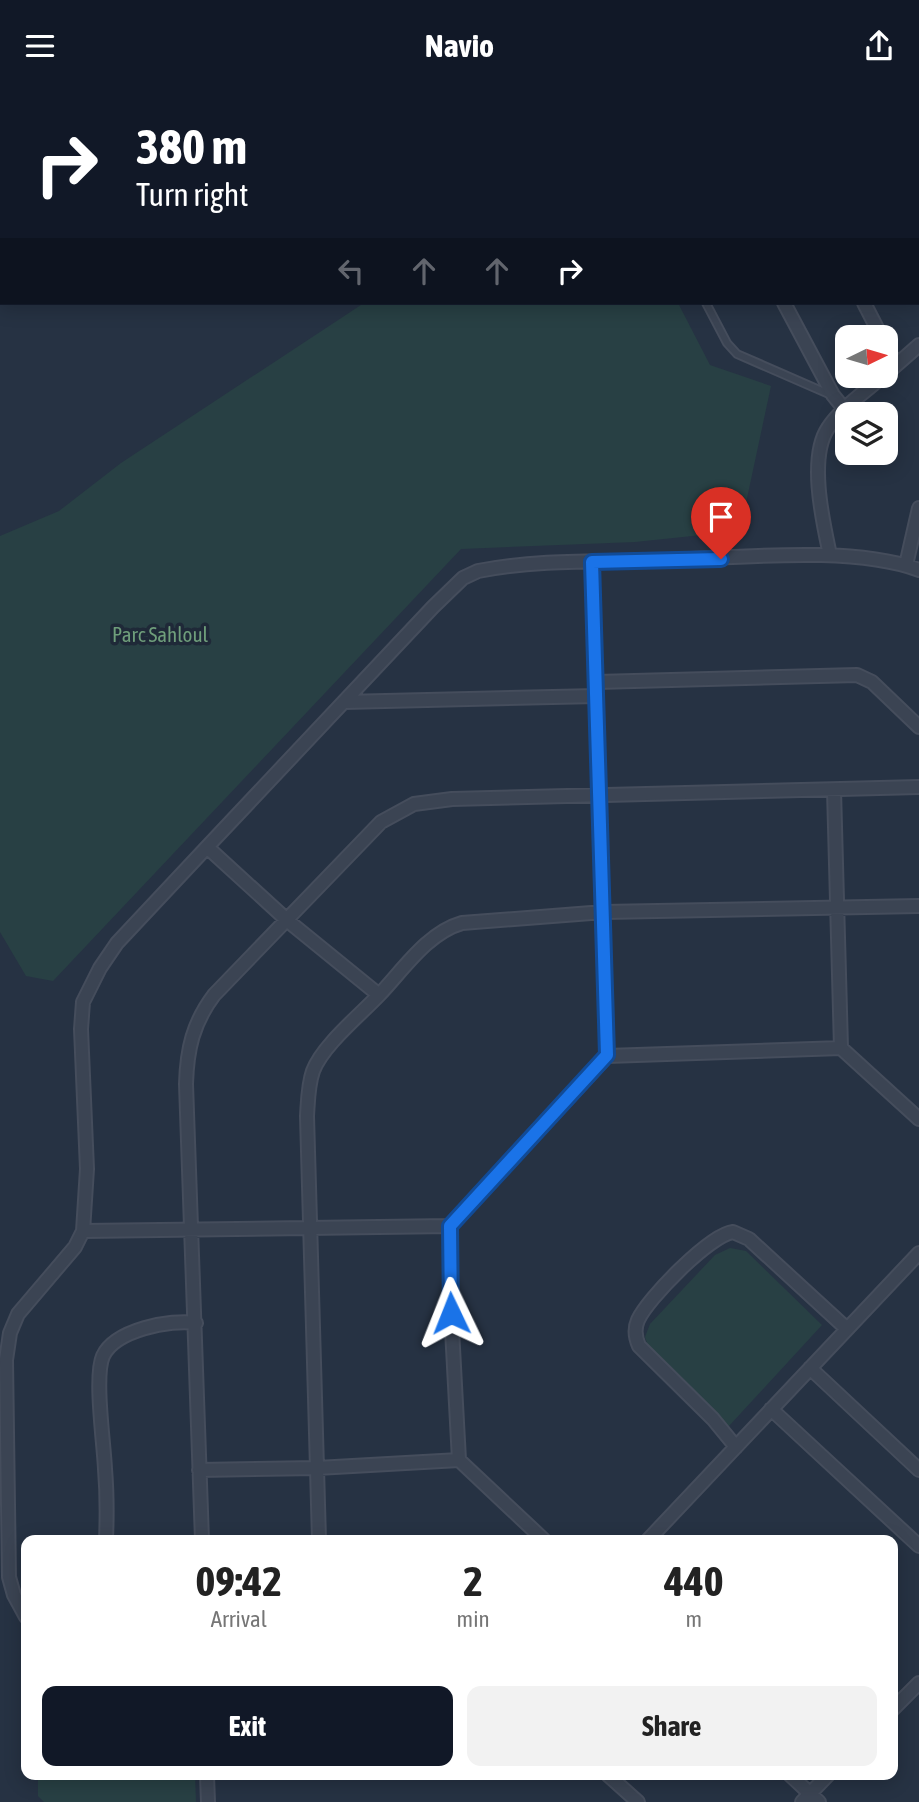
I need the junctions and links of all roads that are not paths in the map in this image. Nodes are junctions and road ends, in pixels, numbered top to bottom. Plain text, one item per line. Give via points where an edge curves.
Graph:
1 (707, 305) edge
2 (785, 305) edge
3 (865, 305) edge
4 (875, 325) edge
5 (919, 345) edge
6 (898, 363) edge
7 (868, 389) edge
8 (833, 395) junction
9 (839, 402) edge
10 (854, 402) edge
11 (835, 421) edge
12 (919, 508) edge
13 (830, 555) junction
14 (592, 562) junction
15 (906, 565) junction
16 (919, 571) edge
17 (597, 689) junction
18 (344, 702) junction
19 (919, 727) edge
20 (919, 787) edge
21 (834, 790) junction
22 (600, 798) junction
23 (207, 847) junction
24 (919, 907) edge
25 (836, 909) junction
26 (604, 912) junction
27 (288, 921) junction
28 (379, 995) junction
29 (841, 1048) junction
30 (607, 1055) junction
31 (919, 1119) edge
32 (450, 1226) junction
33 (310, 1227) junction
34 (192, 1230) junction
35 (83, 1231) junction
36 (919, 1253) edge
37 (196, 1324) junction
38 (847, 1329) junction
39 (810, 1368) junction
40 (771, 1409) junction
41 (736, 1447) junction
42 (459, 1460) junction
43 (317, 1468) junction
44 (199, 1469) junction
45 (919, 1470) edge
46 (106, 1535) edge
47 (202, 1535) edge
48 (319, 1535) edge
49 (539, 1535) edge
50 (653, 1535) edge
51 (919, 1546) edge
52 (21, 1608) edge
53 (919, 1683) edge
54 (898, 1704) edge
55 (207, 1780) edge
56 (614, 1780) edge
57 (794, 1780) edge
58 (824, 1780) edge
59 (810, 1799) edge
60 (208, 1802) edge
61 (638, 1802) edge

1 - 8 lane via 737,354
2 - 8 street
3 - 4 street
5 - 6 street
7 - 10 street
8 - 9 street
11 - 13 street via 820,450 823,520
12 - 15 street
13 - 14 street
13 - 15 street
14 - 17 street
14 - 18 street via 498,567 463,578
15 - 16 street
17 - 18 street
17 - 19 street via 857,675 873,683
17 - 22 street
18 - 23 street
20 - 21 street
21 - 22 street
21 - 25 street
22 - 26 street
22 - 27 street via 452,799 401,809 382,822
23 - 27 street
23 - 35 street via 117,943 83,1002 87,1169
24 - 25 street
25 - 26 street
25 - 29 street
26 - 28 street via 484,920 446,928
26 - 30 street
27 - 28 street
27 - 34 street via 214,995 191,1035 186,1084
28 - 33 street via 314,1069 307,1116
29 - 30 street
29 - 31 street
30 - 32 street
32 - 33 street
32 - 42 street
33 - 34 street
33 - 43 street
34 - 35 street
34 - 37 street
35 - 52 street via 75,1247 18,1314 10,1333 6,1360 9,1577
36 - 38 street
37 - 44 street
37 - 46 street via 149,1327 117,1340 104,1355 100,1383
38 - 39 street
38 - 41 street via 748,1239 733,1233 710,1244 649,1303 638,1319 639,1346
39 - 40 street
39 - 45 street
40 - 41 street
40 - 51 street
41 - 50 street
42 - 43 street
42 - 49 street
43 - 44 street
43 - 48 street
44 - 47 street
53 - 54 street
55 - 60 street
56 - 61 street
57 - 59 street
58 - 59 street

